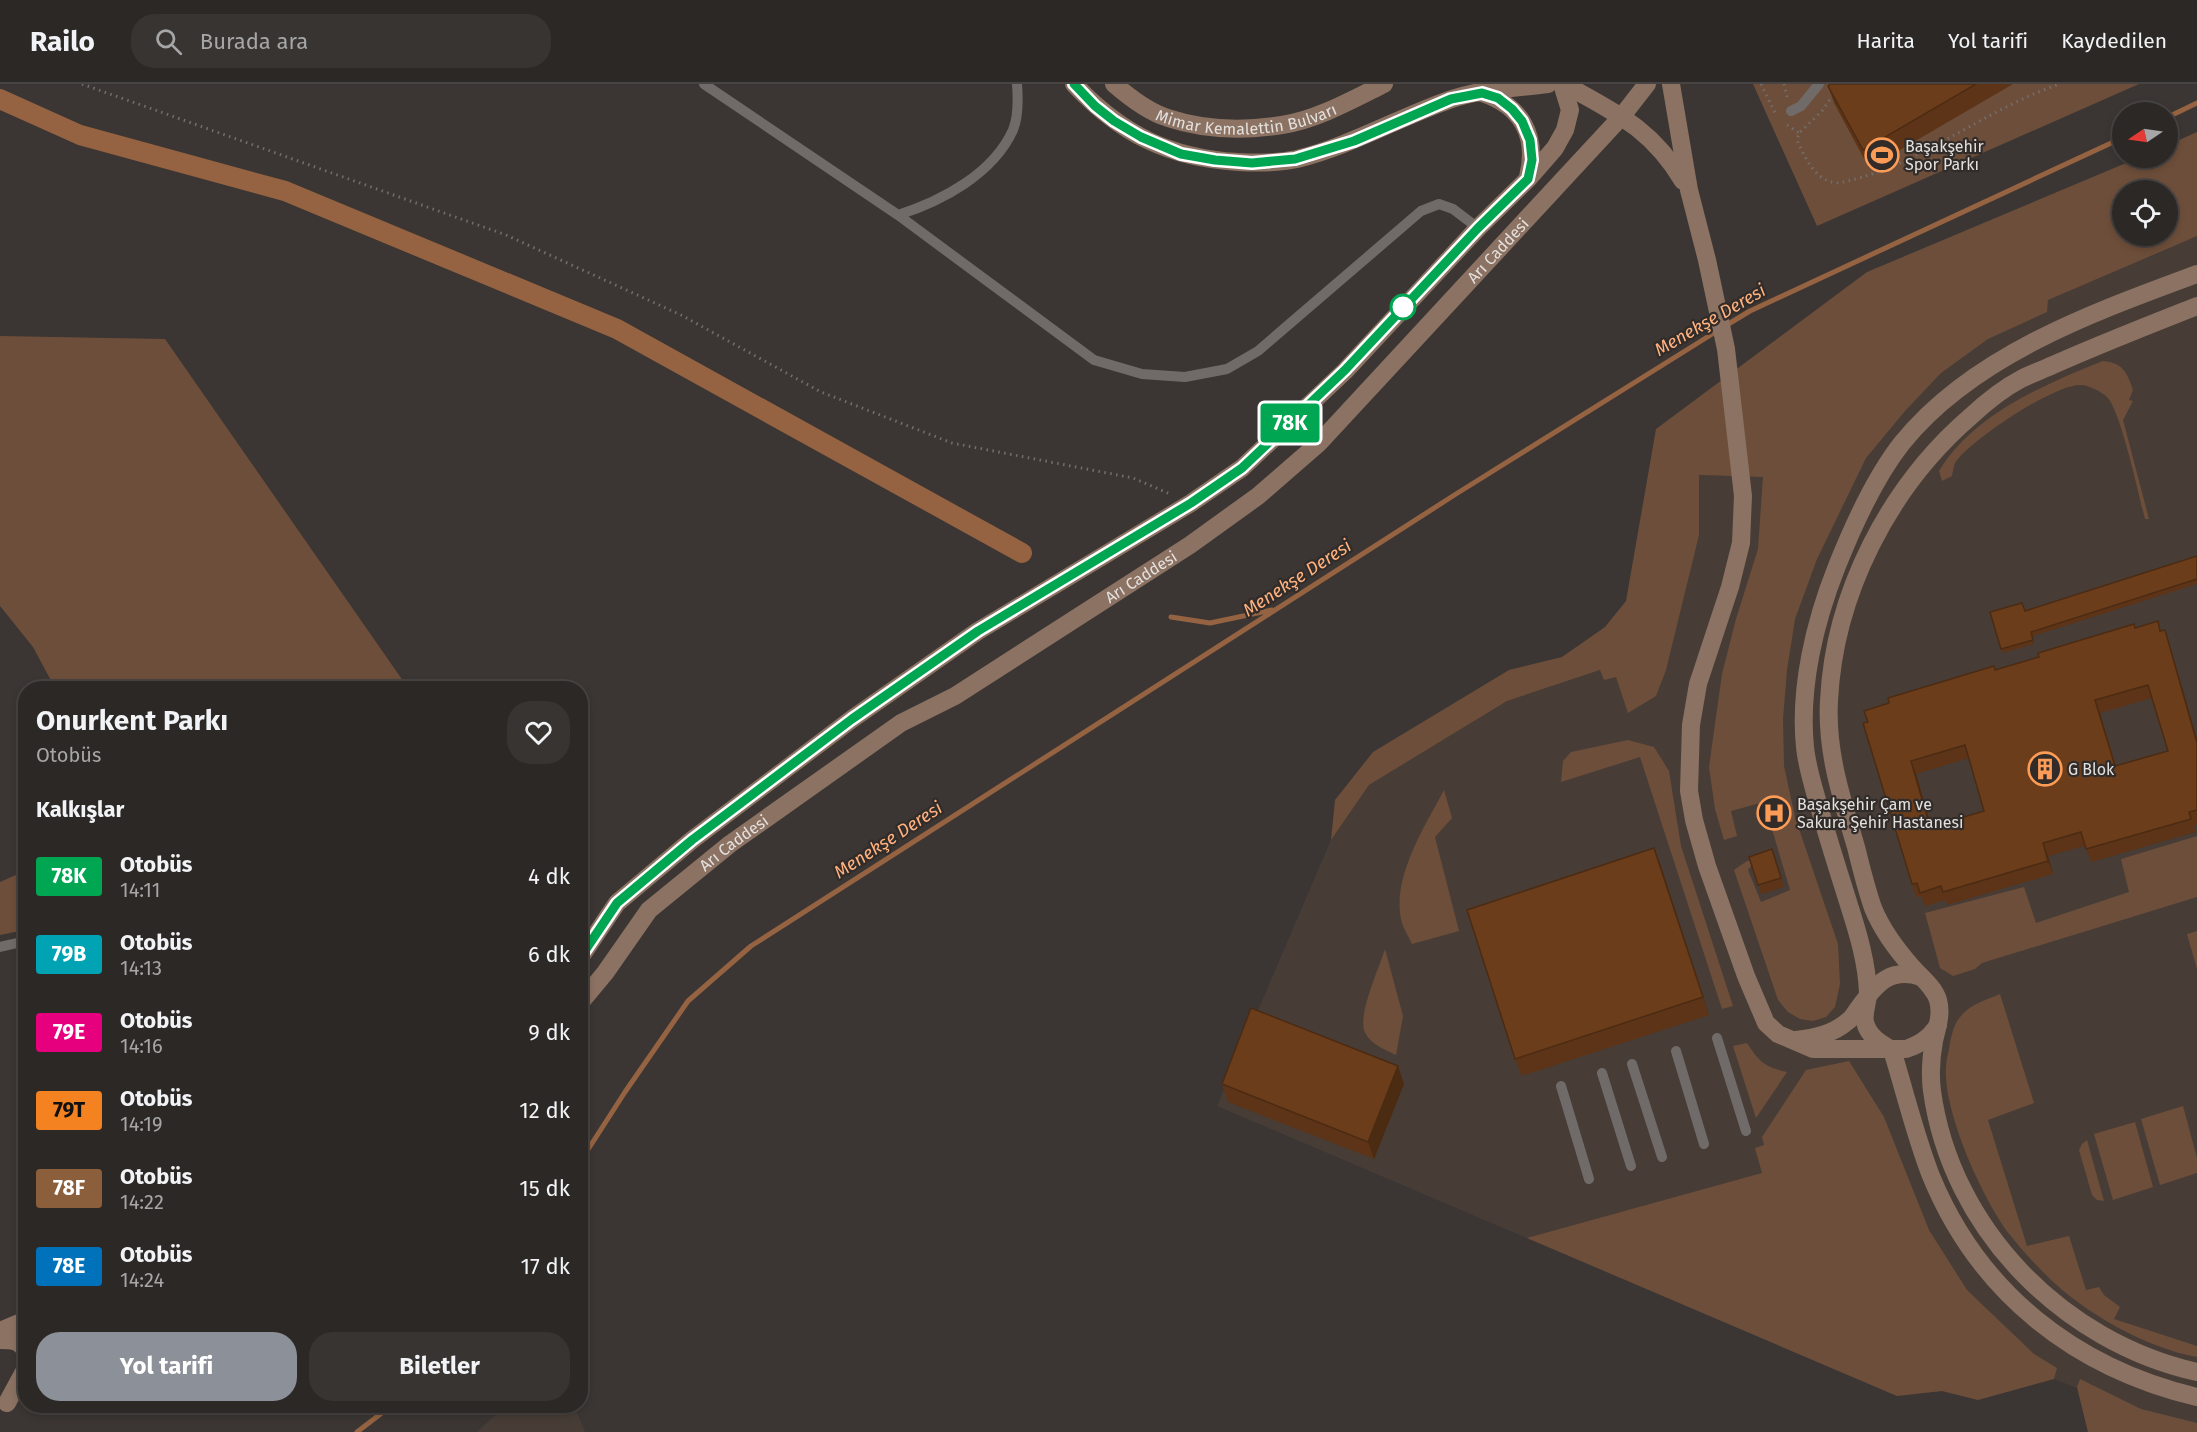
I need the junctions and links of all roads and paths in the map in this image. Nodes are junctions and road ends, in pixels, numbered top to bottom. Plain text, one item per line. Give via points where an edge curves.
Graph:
1 (82, 84) edge
2 (704, 84) edge
3 (1017, 84) edge
4 (1074, 84) edge
5 (1114, 84) edge
6 (1384, 84) edge
7 (1548, 84) edge
8 (1563, 84) edge
9 (1647, 84) edge
10 (1671, 84) edge
11 (1819, 84) edge
12 (2060, 84) edge
13 (1482, 93) junction
14 (1835, 93) edge
15 (1791, 111) dead end
16 (1622, 116) junction
17 (1528, 179) junction
18 (1689, 190) junction
19 (898, 215) junction
20 (1478, 228) junction
21 (2197, 274) edge
22 (2197, 306) edge
23 (1191, 503) junction
24 (18, 943) edge
25 (0, 946) edge
26 (588, 946) edge
27 (1922, 977) junction
28 (588, 993) edge
29 (1868, 995) junction
30 (1939, 1023) junction
31 (1717, 1038) dead end
32 (1790, 1041) junction
33 (1892, 1050) junction
34 (1676, 1051) dead end
35 (1632, 1064) dead end
36 (1602, 1073) dead end
37 (1561, 1086) dead end
38 (1746, 1131) dead end
39 (1704, 1144) dead end
40 (1662, 1157) dead end
41 (1631, 1166) dead end
42 (1589, 1179) dead end
43 (18, 1323) edge
44 (0, 1331) edge
45 (0, 1340) edge
46 (18, 1342) edge
47 (2197, 1372) edge
48 (18, 1382) edge
49 (2197, 1397) edge
50 (18, 1398) edge
51 (4, 1406) edge

1 - 23 path via 506,235 681,315 821,392 952,443 1133,478
2 - 19 lane
3 - 19 lane via 1014,128 999,153 964,183 926,206
4 - 13 street via 1095,106 1141,137 1181,154 1252,163 1295,159 1354,141 1451,99
5 - 6 street, Mimar Kemalettin Bulvarı via 1166,118 1218,129 1282,125 1332,109
7 - 13 street
8 - 16 street
8 - 17 street, Arı Caddesi via 1570,110 1565,130
9 - 16 street, Arı Caddesi
10 - 18 street
11 - 15 lane via 1801,106
12 - 14 path via 2036,92 1879,171 1839,183 1816,174 1797,140 1798,133
13 - 17 street via 1498,98 1522,121 1530,140 1532,160
16 - 18 street via 1670,159
16 - 28 street, Arı Caddesi via 1319,443 1258,495 1190,545 955,696 901,723 730,844 649,910
17 - 20 street, Arı Caddesi
18 - 32 street via 1726,349 1743,496 1741,543 1698,684 1691,725 1689,791 1707,866 1746,976 1766,1023
19 - 20 lane via 1094,360 1142,374 1185,377 1227,369 1258,351 1421,211 1439,204 1453,209
20 - 23 street, Arı Caddesi via 1336,379 1242,468
21 - 29 street via 2070,324 2018,351 1944,400 1901,444 1884,469 1843,550 1815,631 1804,715 1805,747 1812,784 1857,932
22 - 27 street via 2080,352 2020,380 1993,398 1948,436 1911,481 1889,514 1854,585 1839,629 1830,692 1833,766 1874,910 1889,940
23 - 26 street, Arı Caddesi via 978,631 843,726 692,840 617,903
24 - 25 lane
27 - 29 street via 1898,974 1878,984
27 - 30 street via 1938,1000
29 - 32 street via 1849,1021 1829,1034
29 - 33 street via 1865,1023 1871,1035
30 - 33 street via 1918,1045
30 - 47 street via 1932,1080 1939,1124 1959,1178 1995,1241 2041,1293 2095,1333 2148,1357
31 - 38 lane
32 - 33 street via 1813,1049
33 - 49 street via 1940,1196 1965,1242 1987,1270 2030,1316 2096,1360 2139,1380
34 - 39 lane
35 - 40 lane
36 - 41 lane
37 - 42 lane
43 - 44 street
45 - 46 street
48 - 51 street
50 - 51 street

